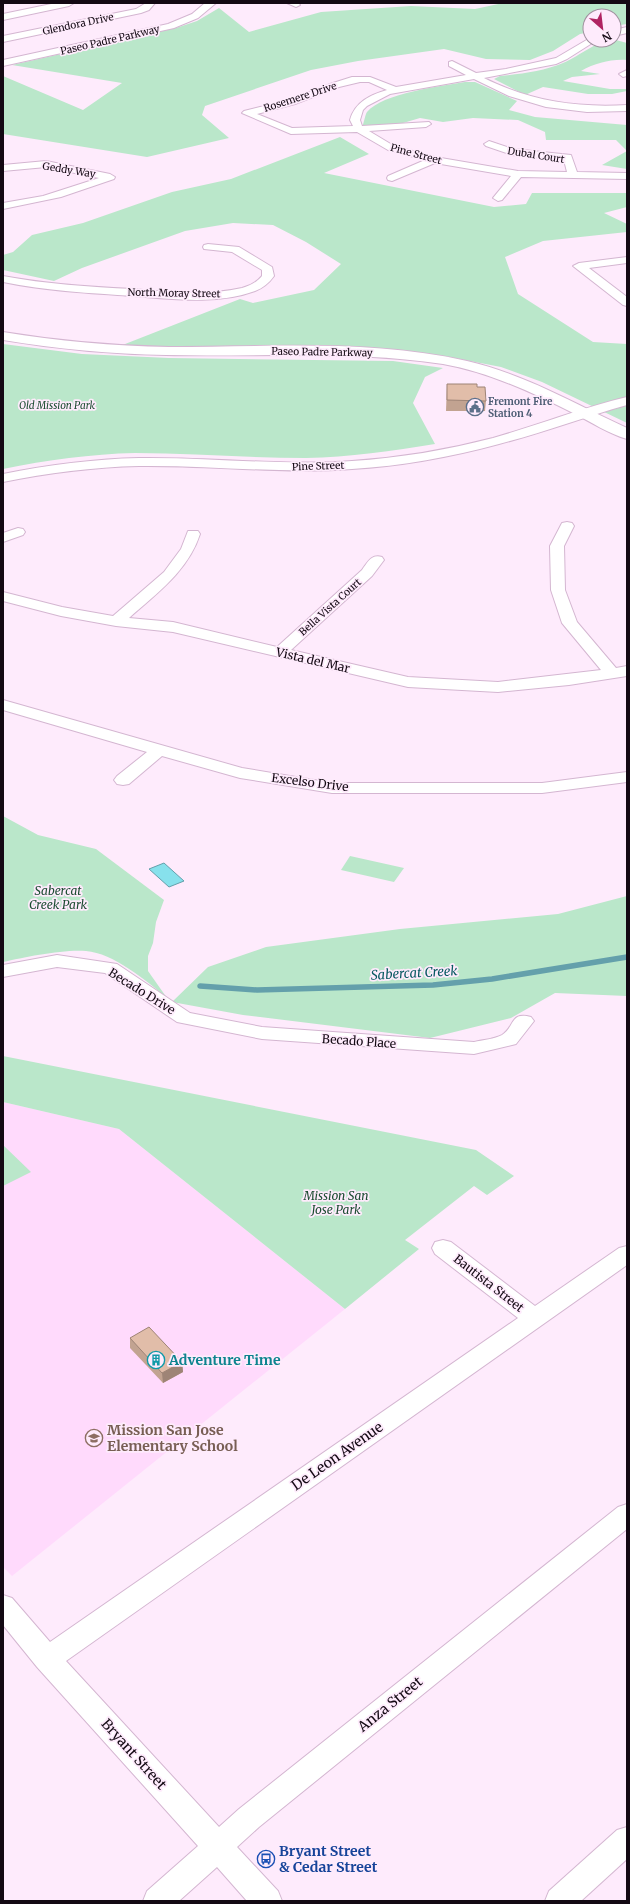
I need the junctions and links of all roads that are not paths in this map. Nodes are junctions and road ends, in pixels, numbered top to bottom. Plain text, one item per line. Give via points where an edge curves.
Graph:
1 (69, 3) edge
2 (151, 3) edge
3 (211, 3) edge
4 (3, 16) edge
5 (3, 39) edge
6 (582, 45) edge
7 (3, 63) edge
8 (452, 64) dead end
9 (476, 76) junction
10 (396, 90) junction
11 (627, 108) edge
12 (426, 124) dead end
13 (359, 129) junction
14 (489, 144) dead end
15 (434, 160) junction
16 (3, 168) edge
17 (518, 174) junction
18 (573, 175) junction
19 (627, 176) edge
20 (392, 178) dead end
21 (498, 198) dead end
22 (3, 206) edge
23 (208, 247) dead end
24 (627, 260) edge
25 (3, 279) edge
26 (627, 303) edge
27 (3, 336) edge
28 (627, 402) edge
29 (583, 413) junction
30 (627, 434) edge
31 (3, 478) edge
32 (567, 526) dead end
33 (18, 532) dead end
34 (192, 534) dead end
35 (3, 538) edge
36 (376, 560) dead end
37 (3, 596) edge
38 (116, 621) junction
39 (280, 652) junction
40 (620, 672) edge
41 (3, 705) edge
42 (158, 751) junction
43 (627, 777) edge
44 (123, 780) dead end
45 (3, 971) edge
46 (184, 1018) joint
47 (524, 1020) dead end
48 (444, 1248) dead end
49 (627, 1254) edge
50 (534, 1318) junction
51 (627, 1514) edge
52 (3, 1606) edge
53 (48, 1659) junction
54 (627, 1840) edge
55 (218, 1847) junction
56 (158, 1901) edge
57 (267, 1901) edge
58 (560, 1901) edge

1 - 4 main road
2 - 5 street, Glendora Drive via 138,11
3 - 7 main road, Paseo Padre Parkway via 195,16 171,26
6 - 9 street via 571,54 555,61
8 - 9 street
9 - 10 street
9 - 11 street via 521,97 548,104 587,108
10 - 13 street via 365,102 359,108 355,120
10 - 13 street, Rosemere Drive via 368,79 347,82 328,86 306,97 277,106 247,113 291,131
12 - 13 street
13 - 15 street, Pine Street via 392,148
14 - 18 street, Dubal Court via 512,152 568,158
15 - 17 street, Pine Street
15 - 20 street
16 - 22 street, Geddy Way via 46,164 110,177 66,194
17 - 18 street, Pine Street
17 - 21 street
18 - 19 street, Pine Street
23 - 25 street, North Moray Street via 235,250 268,269 268,276 264,282 253,288 202,296 65,288
24 - 26 street via 579,266
27 - 29 main road, Paseo Padre Parkway via 90,348 169,351 335,351 444,360 489,370 529,386
28 - 29 street, Pine Street
29 - 30 main road, Paseo Padre Parkway
29 - 31 street, Pine Street via 497,441 458,451 400,460 351,465 281,467 157,462 95,464
32 - 40 street via 557,546 558,590 570,623
33 - 35 street
34 - 38 street via 188,549 169,575
36 - 39 street, Bella Vista Court via 368,573
37 - 38 street, Vista del Mar via 61,612
38 - 39 street, Vista del Mar via 173,627
39 - 40 street, Vista del Mar via 408,682 498,687
41 - 42 street, Excelso Drive
42 - 43 street, Excelso Drive via 240,773 332,788 542,788
42 - 44 street
45 - 46 street, Becado Drive via 57,961 110,968
46 - 47 street, Becado Place via 262,1033 474,1048 509,1040
48 - 50 street, Bautista Street
49 - 50 street, De Leon Avenue
50 - 53 street, De Leon Avenue
51 - 55 street, Anza Street via 249,1818
52 - 53 street, Bryant Street
53 - 55 street, Bryant Street
54 - 58 street
55 - 56 street, Anza Street
55 - 57 street, Bryant Street

